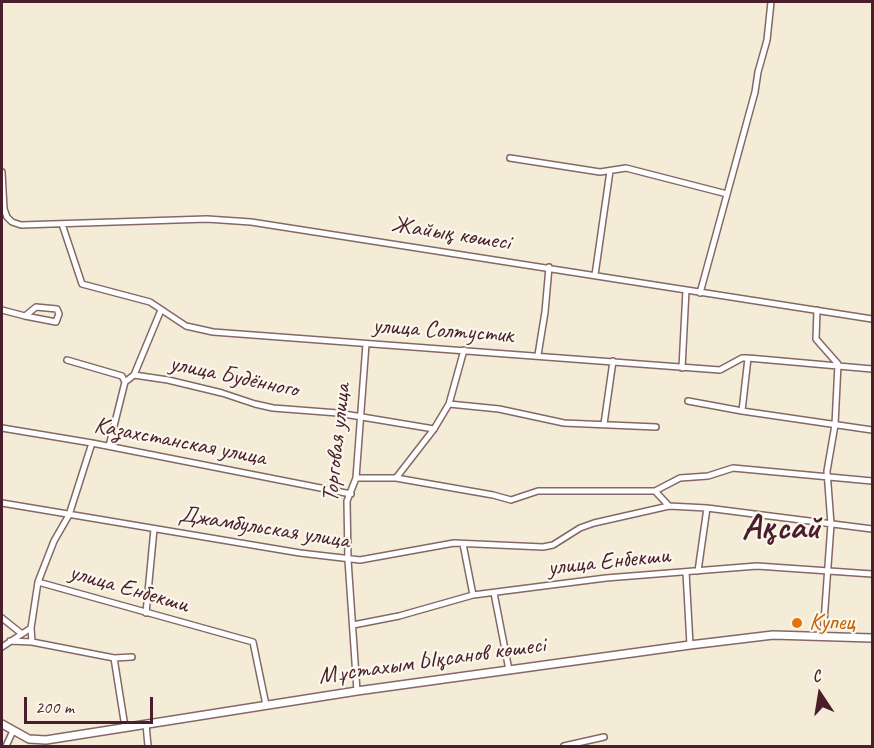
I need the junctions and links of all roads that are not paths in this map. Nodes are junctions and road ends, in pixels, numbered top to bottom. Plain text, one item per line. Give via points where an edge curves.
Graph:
1 (771, 2) edge
2 (510, 158) dead end
3 (610, 171) junction
4 (2, 172) edge
5 (727, 194) junction
6 (10, 219) junction
7 (62, 224) junction
8 (2, 225) edge
9 (549, 267) junction
10 (595, 275) junction
11 (686, 290) junction
12 (700, 292) junction
13 (2, 310) edge
14 (161, 310) junction
15 (817, 310) junction
16 (25, 316) junction
17 (873, 319) edge
18 (366, 344) junction
19 (464, 350) junction
20 (538, 356) junction
21 (748, 358) junction
22 (67, 360) dead end
23 (613, 361) junction
24 (838, 364) junction
25 (682, 368) junction
26 (873, 369) edge
27 (134, 375) junction
28 (125, 382) junction
29 (688, 401) dead end
30 (448, 404) junction
31 (742, 411) junction
32 (360, 416) junction
33 (604, 424) junction
34 (836, 425) junction
35 (656, 427) dead end
36 (2, 428) edge
37 (434, 429) junction
38 (873, 430) edge
39 (93, 443) junction
40 (109, 446) junction
41 (827, 476) junction
42 (356, 478) junction
43 (396, 478) junction
44 (873, 481) edge
45 (655, 491) junction
46 (351, 494) junction
47 (2, 503) edge
48 (669, 506) junction
49 (707, 508) junction
50 (69, 515) junction
51 (831, 524) junction
52 (154, 529) junction
53 (873, 529) edge
54 (463, 544) junction
55 (348, 560) junction
56 (698, 571) junction
57 (686, 572) junction
58 (828, 572) junction
59 (873, 574) edge
60 (38, 582) junction
61 (494, 593) junction
62 (473, 595) junction
63 (146, 613) junction
64 (2, 618) edge
65 (353, 625) junction
66 (31, 628) junction
67 (22, 634) junction
68 (823, 636) junction
69 (873, 638) edge
70 (10, 641) junction
71 (32, 642) junction
72 (690, 645) junction
73 (2, 647) edge
74 (132, 657) dead end
75 (114, 658) junction
76 (509, 670) junction
77 (357, 691) junction
78 (266, 705) junction
79 (146, 723) junction
80 (2, 724) edge
81 (125, 727) junction
82 (14, 731) junction
83 (604, 737) dead end
84 (6, 747) edge
85 (148, 747) edge
86 (564, 747) edge

1 - 5 street via 767,40
2 - 3 street
3 - 5 street via 626,168
3 - 10 street
4 - 6 street via 4,209
5 - 12 street
6 - 7 street, Жайық көшесі via 21,225
6 - 8 street
7 - 9 street, Жайық көшесі via 228,219
7 - 14 street, улица Солтустик via 82,284 150,302
9 - 10 street, Жайық көшесі
9 - 20 street
10 - 11 street, Жайық көшесі
11 - 12 street, Жайық көшесі
11 - 25 street
12 - 15 street, Жайық көшесі
13 - 16 street
14 - 18 street, улица Солтустик via 186,326 213,332
14 - 27 street
15 - 17 street, Жайық көшесі
15 - 24 street via 816,339
16 - 16 street via 56,322 59,315 57,309 36,306
18 - 19 street, улица Солтустик
18 - 32 street, Торговая улица
19 - 20 street, улица Солтустик
19 - 30 street
20 - 23 street, улица Солтустик
21 - 24 street, улица Солтустик
21 - 25 street, улица Солтустик via 720,370
21 - 31 street
22 - 28 street via 122,376
23 - 25 street, улица Солтустик
23 - 33 street
24 - 26 street, улица Солтустик
24 - 34 street
27 - 28 street
27 - 32 street, улица Будённого via 273,408
28 - 40 street
29 - 31 street
30 - 33 street via 498,408 564,423
30 - 37 street
31 - 34 street
32 - 37 street, улица Будённого
32 - 42 street, Торговая улица
33 - 35 street
34 - 38 street
34 - 41 street
36 - 39 street, Казахстанская улица
37 - 43 street
39 - 40 street, Казахстанская улица
39 - 50 street
40 - 46 street, Казахстанская улица
41 - 44 street
41 - 45 street via 733,468 708,476 680,478
41 - 51 street
42 - 43 street
42 - 46 street, Торговая улица
43 - 45 street via 511,500 538,491
45 - 48 street
46 - 55 street, Торговая улица via 347,501
47 - 50 street, Джамбульская улица
48 - 49 street, Джамбульская улица
48 - 54 street, Джамбульская улица via 580,528 543,547
49 - 51 street, Джамбульская улица
49 - 56 street
50 - 52 street, Джамбульская улица
50 - 60 street
51 - 53 street, Джамбульская улица
51 - 58 street
52 - 55 street, Джамбульская улица
52 - 63 street
54 - 55 street, Джамбульская улица
54 - 62 street
55 - 65 street, Торговая улица
56 - 57 street, улица Енбекши
56 - 58 street, улица Енбекши via 757,566
57 - 61 street, улица Енбекши
57 - 72 street
58 - 59 street, улица Енбекши
58 - 68 street
60 - 63 street, улица Енбекши
60 - 66 street
61 - 62 street, улица Енбекши
61 - 76 street
62 - 65 street, улица Енбекши
63 - 78 street, улица Енбекши via 253,642
64 - 67 street
65 - 77 street, Торговая улица
66 - 67 street
66 - 71 street
67 - 70 street
68 - 69 main road, Мұстахым Ықсанов көшесі
68 - 72 main road, Мұстахым Ықсанов көшесі via 773,635
70 - 71 street
70 - 73 street
71 - 75 street
72 - 76 main road, Мұстахым Ықсанов көшесі
74 - 75 street
75 - 81 street
76 - 77 main road, Мұстахым Ықсанов көшесі
77 - 78 main road, Мұстахым Ықсанов көшесі
78 - 79 main road, Мұстахым Ықсанов көшесі
79 - 81 main road, Мұстахым Ықсанов көшесі
79 - 85 street
80 - 82 main road, Мұстахым Ықсанов көшесі
81 - 82 main road, Мұстахым Ықсанов көшесі via 40,741
82 - 84 street
83 - 86 street

